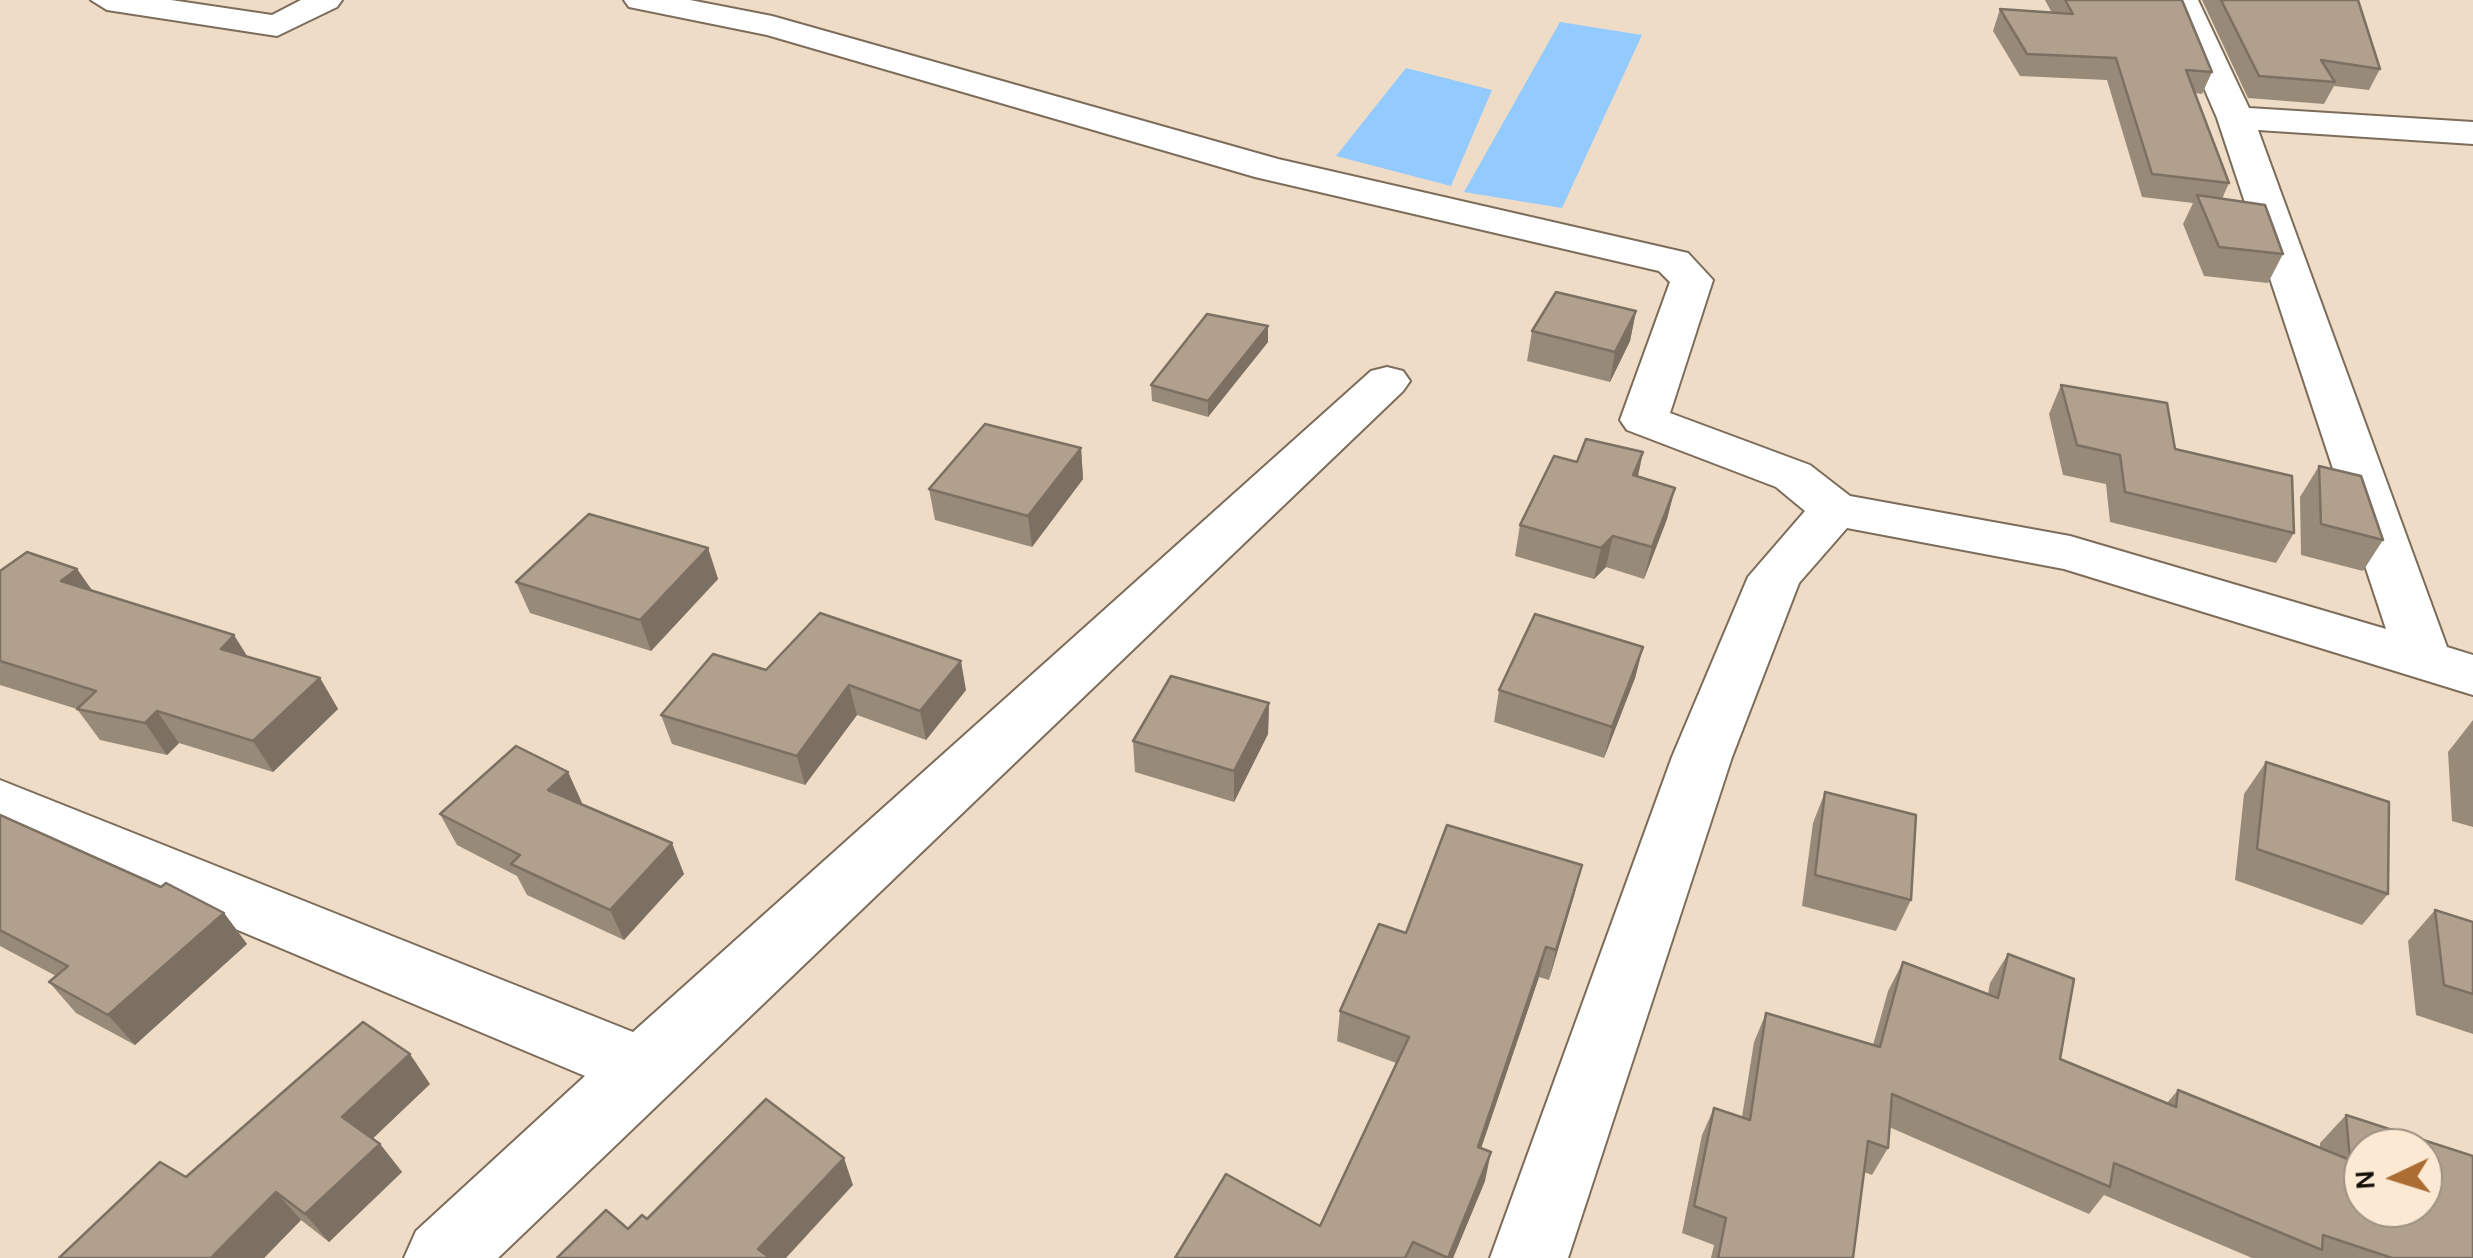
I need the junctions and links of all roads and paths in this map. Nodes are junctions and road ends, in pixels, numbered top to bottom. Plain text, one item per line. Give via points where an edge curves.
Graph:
1 (107, 0) edge
2 (326, 0) edge
3 (640, 0) edge
4 (2182, 0) edge
5 (2235, 118) junction
6 (2473, 133) edge
7 (1387, 381) dead end
8 (1834, 510) junction
9 (2449, 669) edge
10 (0, 804) edge
11 (643, 1068) junction
12 (443, 1258) edge
13 (1529, 1258) edge

1 - 2 street via 278,26
3 - 8 street via 772,26 1269,169 1673,262 1692,280 1644,420 1793,476
4 - 5 street
5 - 6 street
5 - 9 street
7 - 11 street
8 - 9 street via 2070,553
8 - 13 street via 1775,577 1702,757
10 - 11 street
11 - 12 street

